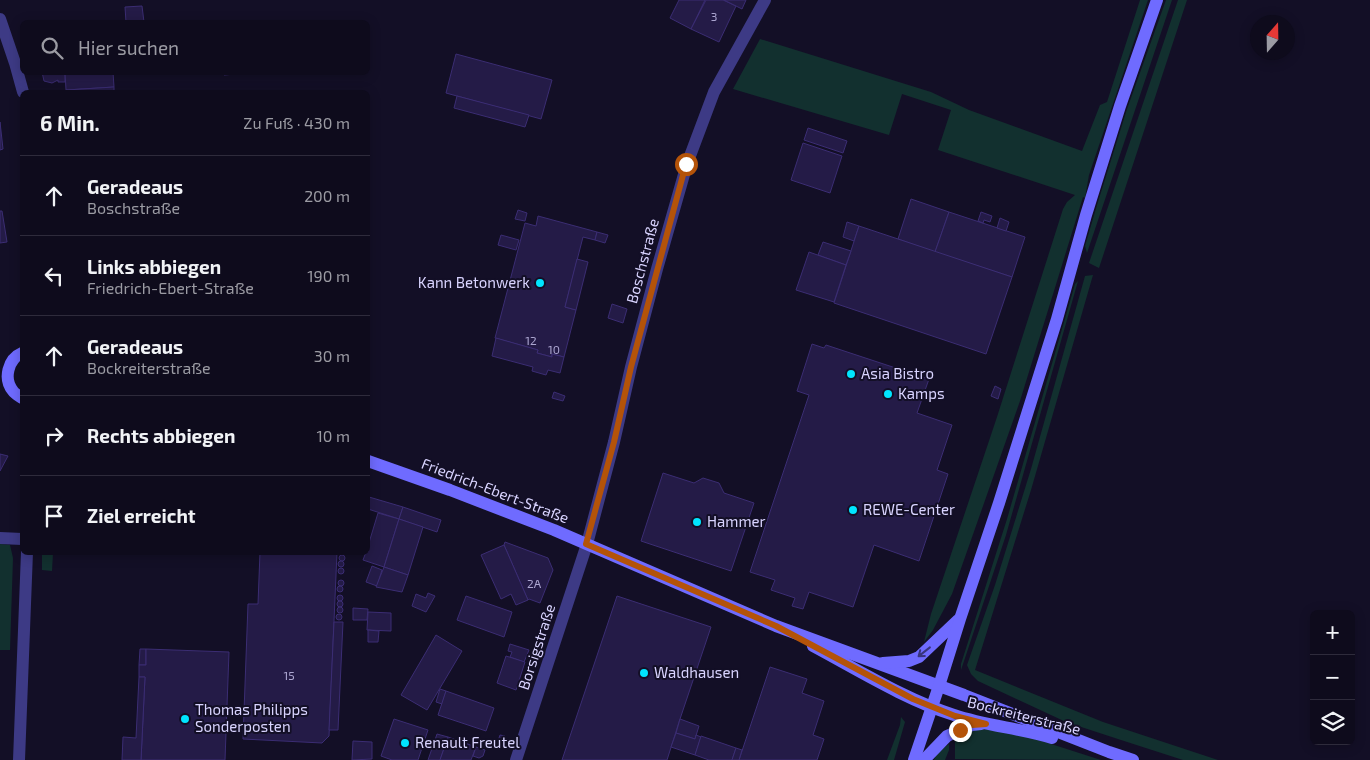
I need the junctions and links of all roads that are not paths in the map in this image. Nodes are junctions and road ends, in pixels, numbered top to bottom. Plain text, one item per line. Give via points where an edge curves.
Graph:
1 (765, 0) edge
2 (1157, 0) edge
3 (0, 19) edge
4 (23, 90) edge
5 (20, 355) edge
6 (4, 370) edge
7 (20, 397) edge
8 (370, 462) edge
9 (0, 538) edge
10 (20, 539) edge
11 (586, 544) junction
12 (27, 555) edge
13 (960, 619) junction
14 (776, 626) junction
15 (878, 663) junction
16 (939, 686) junction
17 (932, 707) junction
18 (986, 724) junction
19 (1109, 752) junction
20 (19, 760) edge
21 (516, 760) edge
22 (914, 760) edge
23 (924, 760) edge
24 (1133, 760) edge

1 - 11 street, Boschstraße via 714,92 686,164
2 - 13 main road via 1117,115 1000,503
3 - 4 street
5 - 6 main road
6 - 7 main road via 13,392
8 - 11 main road, Friedrich-Ebert-Straße
9 - 10 street
11 - 14 main road, Friedrich-Ebert-Straße
11 - 21 street, Borsigstraße
12 - 20 street
13 -> 15 main road via 919,657 909,661
13 - 16 main road
14 - 15 main road, Friedrich-Ebert-Straße
14 - 17 main road, Friedrich-Ebert-Straße
15 - 16 main road, Friedrich-Ebert-Straße
16 - 17 main road
16 - 19 main road, Bockreiterstraße
17 - 18 main road, Bockreiterstraße
17 - 22 main road
18 - 19 main road, Bockreiterstraße
18 - 23 main road via 972,725 948,736
19 - 24 main road, Bockreiterstraße

